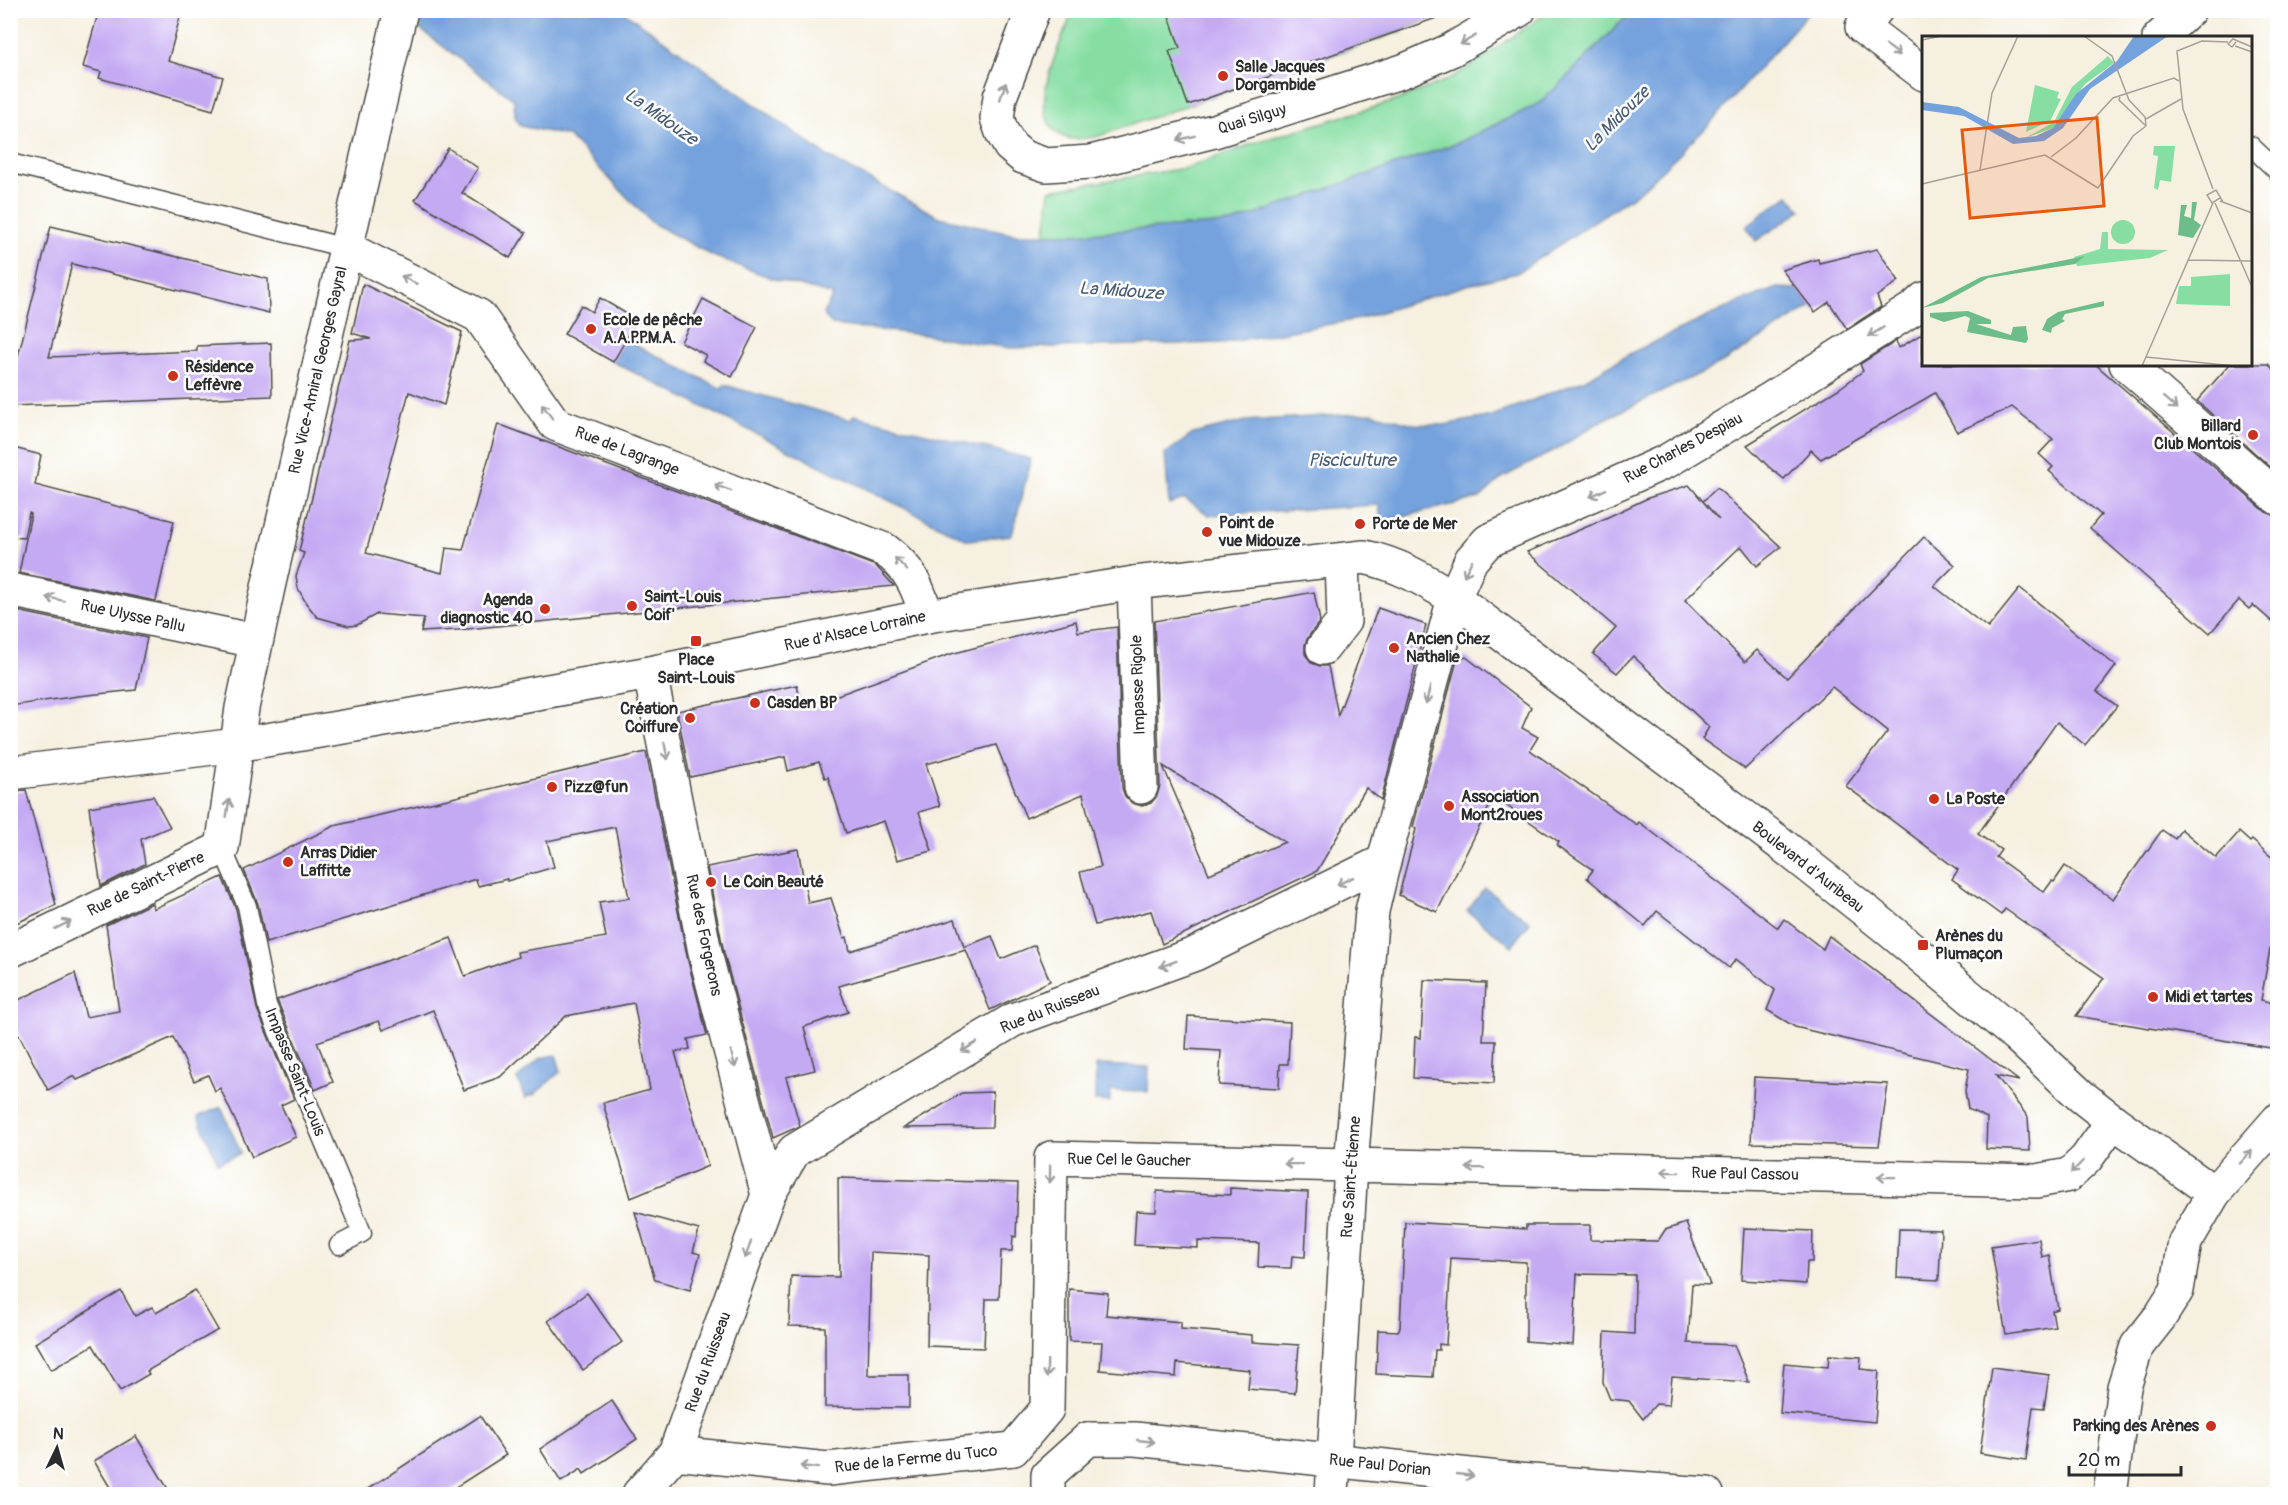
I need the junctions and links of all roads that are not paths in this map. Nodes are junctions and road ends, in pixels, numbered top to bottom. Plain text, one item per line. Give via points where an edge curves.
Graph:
1 (401, 10) edge
2 (1033, 10) edge
3 (1519, 10) edge
4 (2188, 11) edge
5 (1869, 19) edge
6 (2161, 36) edge
7 (1922, 73) edge
8 (2252, 147) edge
9 (10, 163) edge
10 (2277, 172) edge
11 (346, 248) junction
12 (1922, 300) edge
13 (2128, 366) edge
14 (2277, 498) edge
15 (1342, 560) junction
16 (1387, 562) joint
17 (1134, 583) junction
18 (10, 590) edge
19 (1454, 598) junction
20 (927, 616) junction
21 (258, 630) junction
22 (1323, 648) dead end
23 (650, 673) junction
24 (237, 745) junction
25 (10, 774) edge
26 (1141, 788) dead end
27 (222, 848) junction
28 (1384, 861) junction
29 (10, 951) edge
30 (2277, 1120) edge
31 (2113, 1121) junction
32 (1351, 1165) junction
33 (2214, 1193) junction
34 (768, 1195) junction
35 (339, 1245) dead end
36 (1047, 1408) junction
37 (1088, 1439) junction
38 (1013, 1449) junction
39 (675, 1453) junction
40 (1335, 1461) junction
41 (1048, 1485) edge
42 (1660, 1492) edge
43 (639, 1494) edge
44 (655, 1494) edge
45 (1332, 1494) edge
46 (1707, 1494) edge
47 (2110, 1494) edge

1 - 11 street, Rue Vice-Amiral Georges Gayral
3 -> 2 street, Quai Silguy via 1451,50 1403,71 1214,131 1091,162 1046,165 1023,157 1010,146 997,118 1000,97
4 - 6 street
5 -> 7 street
8 - 10 lane
9 - 11 lane
20 -> 11 street, Rue de Lagrange via 911,574 885,550 555,423 479,316
11 - 21 street, Rue Vice-Amiral Georges Gayral
12 -> 19 street, Rue Charles Despiau via 1667,461 1488,541 1471,560
13 -> 14 street
15 - 16 street, Rue d'Alsace Lorraine via 1364,557
15 - 17 street, Rue d'Alsace Lorraine
15 - 22 street via 1344,621
16 - 19 street, Boulevard d'Auribeau
17 - 20 street, Rue d'Alsace Lorraine
17 - 26 street, Impasse Rigole
21 -> 18 street, Rue Ulysse Pallu
19 -> 28 street
19 - 31 street, Boulevard d'Auribeau via 1882,924
20 - 23 street, Rue d'Alsace Lorraine
21 - 24 street
23 - 24 street, Rue d'Alsace Lorraine
23 -> 34 street, Rue des Forgerons via 706,957
24 - 25 street
27 -> 24 street, Rue de Saint-Pierre
29 -> 27 street, Rue de Saint-Pierre
27 - 35 lane, Impasse Saint-Louis via 247,906 267,1005 362,1233
28 - 32 street, Rue Saint-Étienne via 1372,911
28 -> 34 street, Rue du Ruisseau via 1195,954 1013,1020 794,1150
33 -> 30 street
31 -> 32 street, Rue Paul Cassou via 2086,1159 2069,1175 2037,1181
31 - 33 street, Boulevard d'Auribeau
32 -> 36 street, Rue Cel le Gaucher via 1050,1158
32 - 40 street, Rue Saint-Étienne
33 - 47 street via 2185,1242 2177,1290 2137,1346 2124,1387
34 -> 39 street, Rue du Ruisseau
36 - 37 street
36 - 38 street
37 -> 40 street, Rue Paul Dorian via 1135,1439
37 - 41 street
38 -> 39 street, Rue de la Ferme du Tuco via 828,1469
38 - 41 street
39 - 43 street, Rue du Ruisseau
39 - 44 street
40 -> 42 street, Rue Paul Dorian
40 - 45 street, Rue Saint-Étienne
42 - 46 street, Rue Paul Dorian

